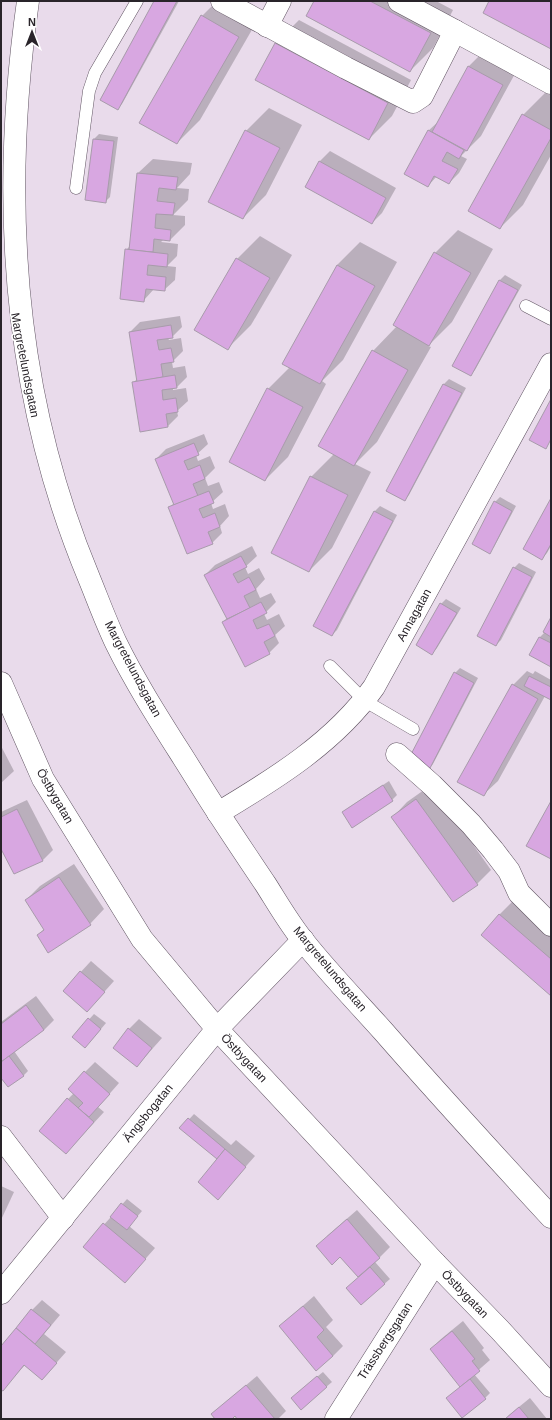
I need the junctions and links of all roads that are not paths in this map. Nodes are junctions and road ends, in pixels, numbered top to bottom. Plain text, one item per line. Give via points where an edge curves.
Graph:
1 (28, 1) edge
2 (137, 1) edge
3 (222, 1) edge
4 (280, 1) edge
5 (399, 1) edge
6 (267, 26) junction
7 (455, 31) junction
8 (551, 83) edge
9 (76, 188) dead end
10 (526, 306) dead end
11 (551, 319) edge
12 (551, 364) edge
13 (330, 666) dead end
14 (1, 683) edge
15 (365, 701) junction
16 (413, 729) dead end
17 (397, 754) dead end
18 (218, 814) junction
19 (551, 925) edge
20 (302, 940) junction
21 (217, 1029) junction
22 (1, 1137) edge
23 (551, 1216) edge
24 (63, 1218) junction
25 (435, 1263) junction
26 (1, 1293) edge
27 (551, 1386) edge
28 (336, 1419) edge

1 - 18 street, Margretelundsgatan via 11,95 6,208 15,327 27,388 43,452 72,536 116,642 143,693
2 - 9 lane via 95,73 89,91
3 - 6 street
4 - 6 street
5 - 7 street
6 - 7 street via 413,102 422,96
7 - 8 street
10 - 11 lane
12 - 15 street, Annagatan
13 - 15 lane
14 - 21 street, Östbygatan via 43,779 142,939
15 - 16 lane
15 - 18 street, Annagatan via 312,751
17 - 19 street via 470,824 509,871 519,893
18 - 20 street, Margretelundsgatan
20 - 21 street, Ängsbogatan
20 - 23 street, Margretelundsgatan
21 - 24 street, Ängsbogatan
21 - 25 street, Östbygatan
22 - 24 street
24 - 26 street, Ängsbogatan
25 - 27 street, Östbygatan
25 - 28 street, Trässbergsgatan

